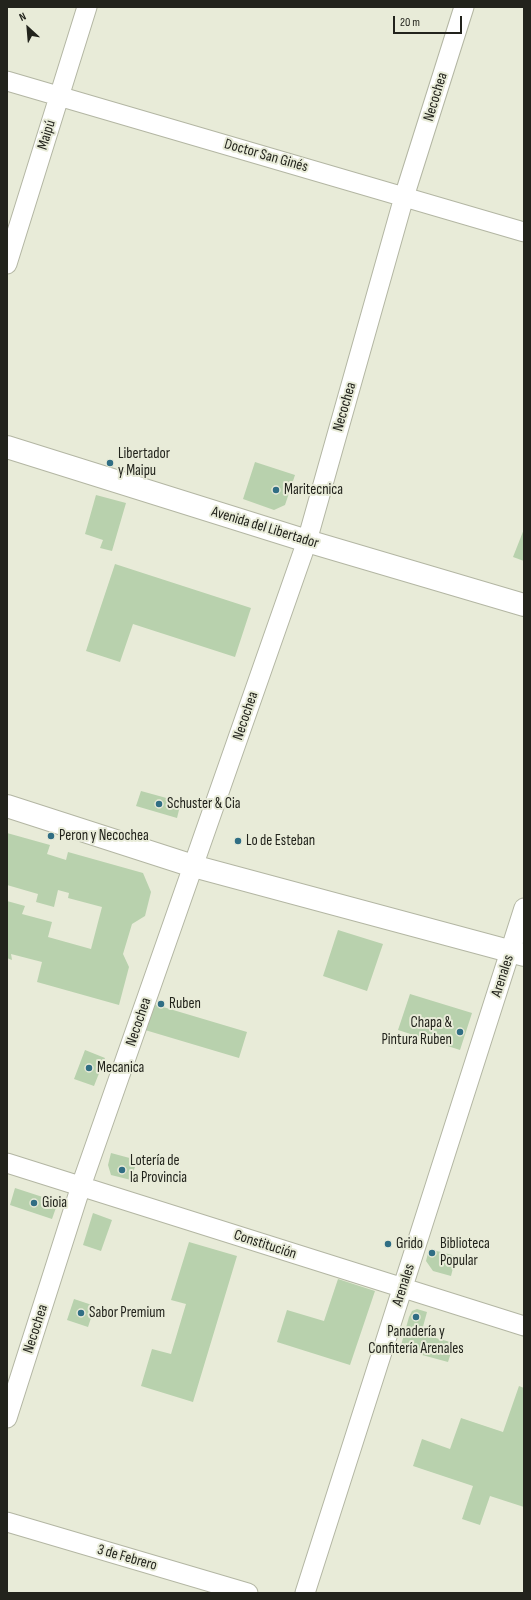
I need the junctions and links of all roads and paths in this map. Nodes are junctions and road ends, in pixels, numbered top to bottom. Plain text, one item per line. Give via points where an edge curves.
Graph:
1 (87, 7) edge
2 (464, 7) edge
3 (7, 81) edge
4 (59, 96) junction
5 (404, 197) junction
6 (524, 232) edge
7 (7, 264) edge
8 (7, 447) edge
9 (307, 541) junction
10 (524, 605) edge
11 (7, 806) edge
12 (193, 866) junction
13 (524, 908) edge
14 (517, 953) edge
15 (7, 1163) edge
16 (81, 1186) junction
17 (402, 1289) junction
18 (524, 1326) edge
19 (7, 1418) edge
20 (7, 1522) edge
21 (248, 1593) edge
22 (305, 1593) edge

1 - 4 street, Maipú
2 - 5 street, Necochea
3 - 4 street, Doctor San Ginés
4 - 5 street, Doctor San Ginés
4 - 7 street, Maipú
5 - 6 street, Doctor San Ginés
5 - 9 street, Necochea
8 - 9 main road, Avenida del Libertador
9 - 10 main road, Avenida del Libertador
9 - 12 street, Necochea
11 - 12 main road
12 - 14 main road
12 - 16 street, Necochea
13 - 14 street, Arenales
14 - 17 street, Arenales
15 - 16 street, Constitución
16 - 17 street, Constitución
16 - 19 street, Necochea
17 - 18 street, Constitución
17 - 22 street, Arenales
20 - 21 street, 3 de Febrero

